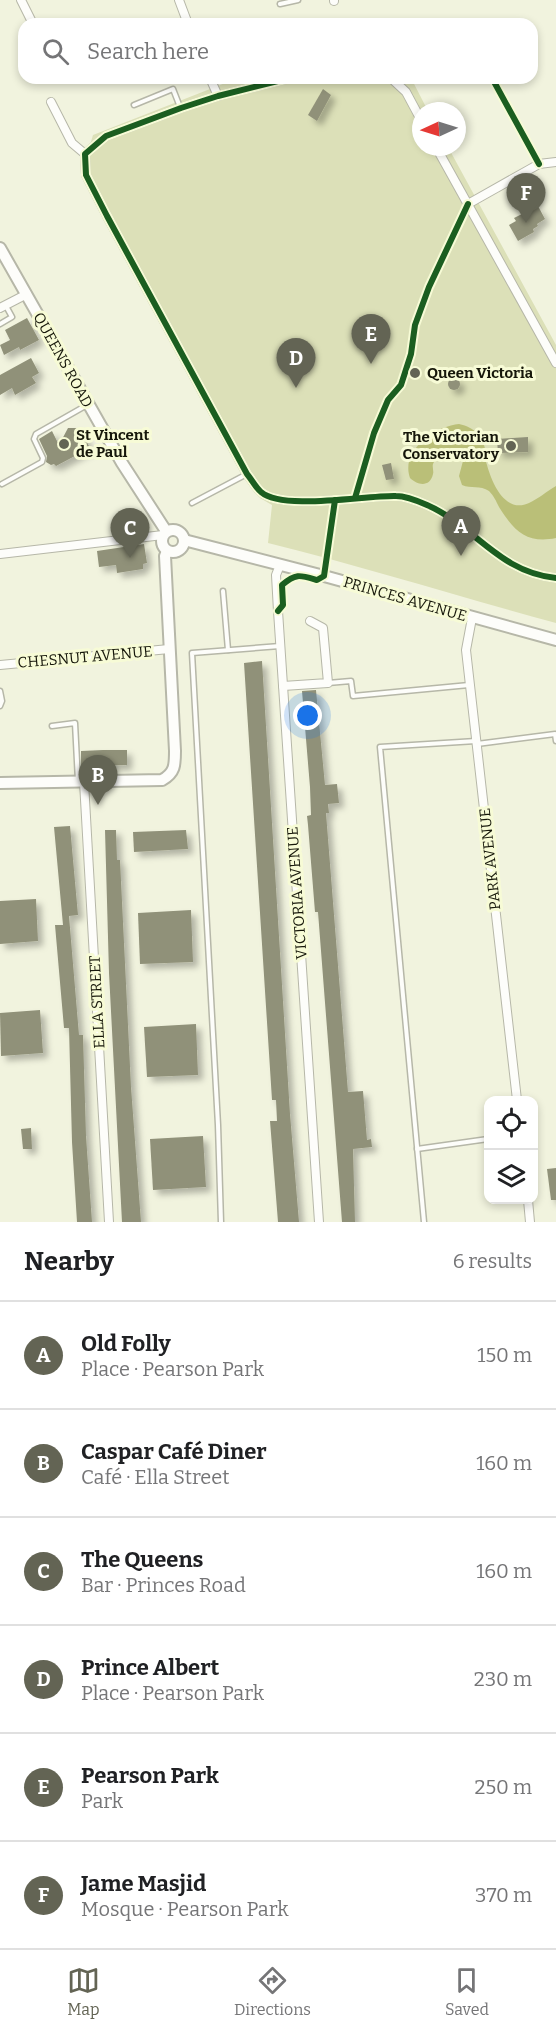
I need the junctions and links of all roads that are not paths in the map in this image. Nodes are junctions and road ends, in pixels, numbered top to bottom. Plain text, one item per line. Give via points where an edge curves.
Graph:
1 (21, 0) edge
2 (178, 0) edge
3 (298, 0) edge
4 (280, 4) dead end
5 (30, 18) edge
6 (186, 18) edge
7 (213, 84) edge
8 (266, 84) edge
9 (397, 84) edge
10 (218, 96) junction
11 (51, 102) dead end
12 (412, 103) edge
13 (134, 105) dead end
14 (181, 108) junction
15 (85, 154) junction
16 (441, 156) edge
17 (556, 162) edge
18 (468, 204) junction
19 (0, 248) edge
20 (27, 294) junction
21 (3, 307) edge
22 (0, 324) edge
23 (556, 363) edge
24 (88, 404) junction
25 (247, 474) junction
26 (2, 484) dead end
27 (192, 503) dead end
28 (164, 533) junction
29 (184, 540) junction
30 (166, 551) junction
31 (0, 554) edge
32 (280, 565) junction
33 (556, 578) edge
34 (223, 591) dead end
35 (472, 618) junction
36 (310, 621) dead end
37 (556, 640) edge
38 (280, 646) junction
39 (170, 649) junction
40 (228, 650) junction
41 (0, 664) edge
42 (328, 683) junction
43 (470, 685) junction
44 (283, 686) junction
45 (0, 691) edge
46 (0, 706) edge
47 (52, 726) dead end
48 (556, 741) edge
49 (476, 742) junction
50 (81, 782) junction
51 (0, 783) edge
52 (516, 1096) edge
53 (484, 1140) edge
54 (417, 1149) junction
55 (528, 1204) edge
56 (109, 1222) edge
57 (221, 1222) edge
58 (319, 1222) edge
59 (424, 1222) edge
60 (530, 1222) edge

1 - 5 street
2 - 6 street
3 - 4 lane
7 - 10 street
8 - 10 street
9 - 12 street
10 - 14 street
11 - 15 street via 72,143
13 - 14 lane via 173,89
14 - 15 street via 106,136
15 - 25 street via 86,175
16 - 18 street
17 - 18 street via 539,164
18 - 23 street
19 - 20 street, QUEENS ROAD
20 - 21 street
20 - 24 street, QUEENS ROAD
21 - 22 lane via 12,317
24 - 26 lane via 36,434 34,439 42,462
24 - 28 street, QUEENS ROAD
25 - 27 lane
25 - 33 street via 262,494 290,502 399,496 418,502 448,517 509,564
28 - 29 street via 176,530
28 - 30 street via 161,543
28 - 31 street
29 - 30 street via 180,550
29 - 32 street, PRINCES AVENUE
30 - 39 street
32 - 35 street, PRINCES AVENUE
32 - 38 street, VICTORIA AVENUE via 276,575
34 - 40 lane
35 - 37 street, PRINCES AVENUE
35 - 43 street, PARK AVENUE via 466,643
36 - 42 street via 323,628
38 - 40 lane
38 - 44 street, VICTORIA AVENUE
39 - 41 street, CHESNUT AVENUE
39 - 50 street via 175,768 162,780
40 - 57 lane via 192,653
42 - 43 lane via 351,681 353,696
42 - 44 street
43 - 49 street, PARK AVENUE
44 - 58 street, VICTORIA AVENUE
45 - 46 lane
47 - 50 lane via 75,723
48 - 49 lane via 555,734
49 - 52 street, PARK AVENUE
49 - 54 lane via 380,747
50 - 51 street
50 - 56 street, ELLA STREET
53 - 54 lane
54 - 59 lane
55 - 60 street

